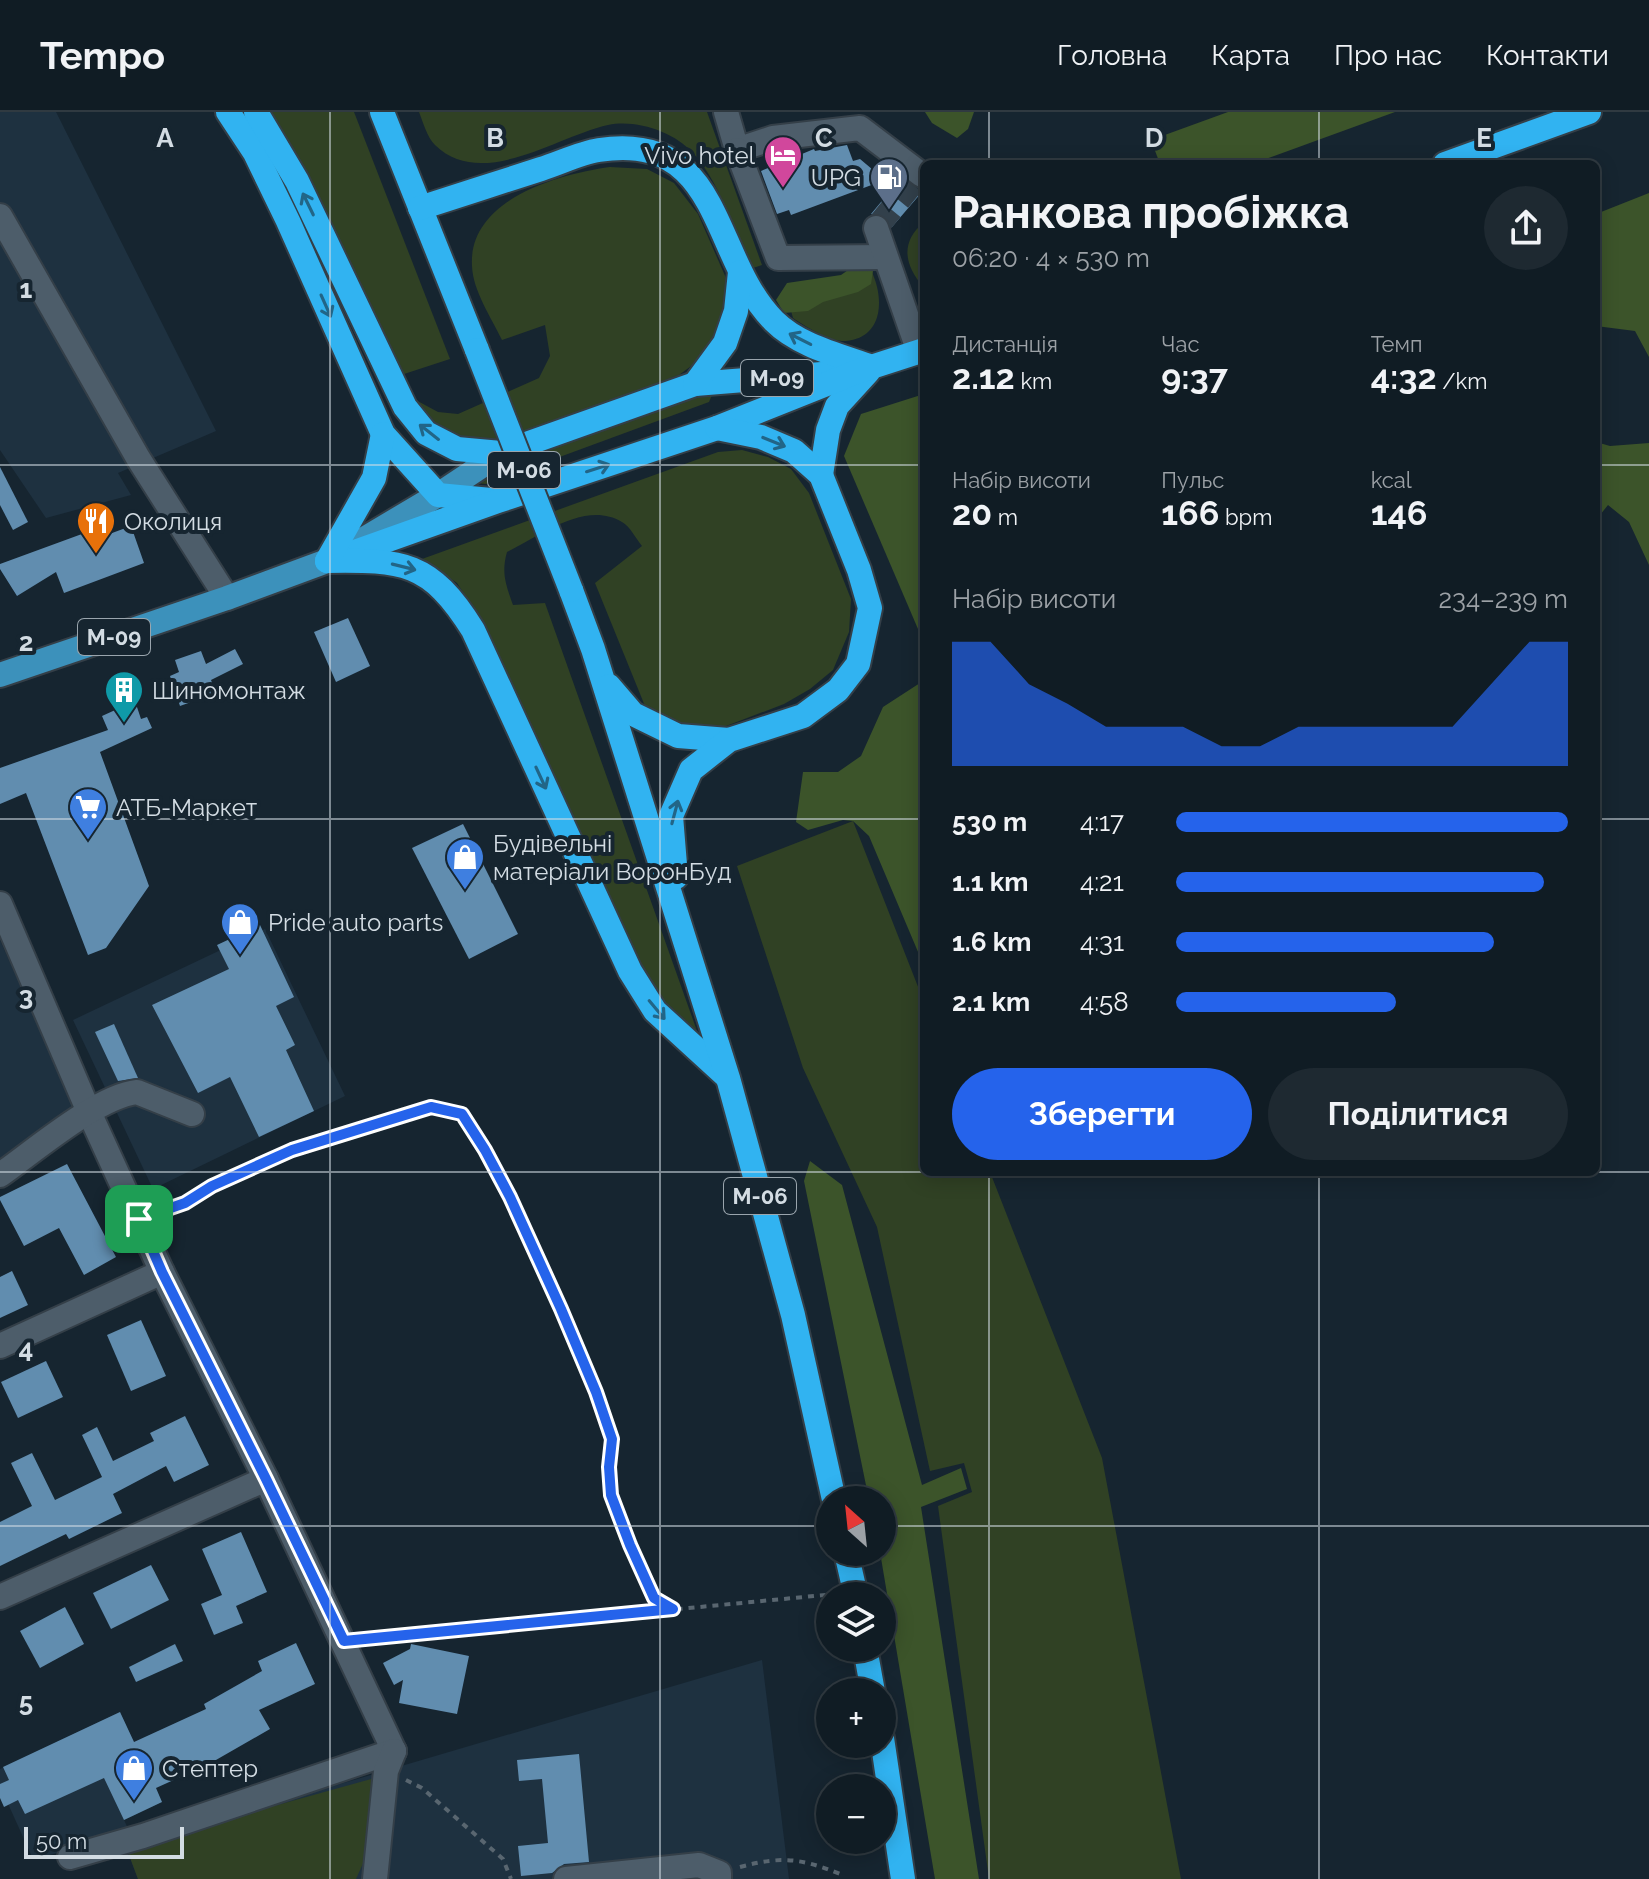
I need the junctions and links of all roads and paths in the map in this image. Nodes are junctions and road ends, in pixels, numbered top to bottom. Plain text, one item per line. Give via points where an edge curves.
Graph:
1 (228, 112) edge
2 (256, 112) edge
3 (382, 112) edge
4 (726, 112) edge
5 (1589, 112) edge
6 (737, 150) junction
7 (1456, 160) edge
8 (919, 178) edge
9 (420, 208) junction
10 (0, 216) edge
11 (876, 228) dead end
12 (885, 257) junction
13 (740, 272) junction
14 (920, 346) edge
15 (920, 352) edge
16 (865, 369) junction
17 (695, 384) junction
18 (717, 428) junction
19 (383, 434) junction
20 (501, 453) junction
21 (821, 475) junction
22 (438, 495) junction
23 (498, 501) junction
24 (327, 561) junction
25 (227, 598) junction
26 (0, 675) edge
27 (602, 678) junction
28 (729, 740) junction
29 (0, 904) edge
30 (679, 917) junction
31 (728, 1078) junction
32 (89, 1112) junction
33 (192, 1114) dead end
34 (0, 1175) edge
35 (139, 1219) junction
36 (162, 1272) junction
37 (0, 1346) edge
38 (266, 1479) junction
39 (831, 1486) edge
40 (0, 1597) edge
41 (816, 1597) edge
42 (673, 1609) junction
43 (344, 1641) junction
44 (885, 1758) edge
45 (390, 1761) junction
46 (70, 1857) dead end
47 (840, 1874) dead end
48 (719, 1876) edge
49 (375, 1879) edge
50 (511, 1879) edge
51 (566, 1879) edge
52 (903, 1879) edge

1 -> 19 highway via 288,221
20 -> 2 highway via 457,449 426,433 405,407 297,181
3 - 9 highway, М-06
4 - 6 street
5 - 7 highway
6 - 8 street via 773,138 860,128
6 - 12 street via 778,258
9 - 13 highway via 598,150 642,149 667,157 691,176 708,198
9 - 27 highway, М-06, bridge
10 - 25 street via 138,458
11 - 12 street
12 - 14 street
16 -> 13 highway via 790,335 772,319
13 - 17 highway via 736,311 725,343
15 - 16 highway, М-09
16 - 17 highway, М-09
16 - 18 highway, М-09
16 - 21 highway via 837,406
17 - 20 highway, М-09
18 -> 21 highway via 794,451
23 -> 18 highway, М-09
19 - 22 highway
19 - 24 highway via 374,478
20 - 22 main road, М-09
21 - 28 highway via 870,608 858,664 838,690 803,716
22 - 23 highway, М-09
22 - 24 main road, М-09
23 - 24 highway
24 - 25 main road, М-09
24 -> 31 highway via 378,561 415,568 456,603 630,971 655,1011
25 - 26 main road, М-09
27 - 28 highway via 633,714 667,731
27 - 30 highway, М-06
30 -> 28 highway via 671,816 691,770
29 - 32 street
30 - 31 highway, М-06
31 - 39 highway, М-06 via 793,1315
32 - 33 street via 137,1092
32 - 34 street
32 - 35 street
35 - 36 street
35 - 42 path via 185,1203 292,1150 431,1107 462,1114 510,1197 561,1309 612,1439 611,1495 620,1520 654,1598
36 - 37 street
36 - 38 street
38 - 40 street
38 - 43 street
41 - 42 path
42 - 43 path
43 - 45 street
44 - 52 highway
45 - 46 street
45 - 49 street
45 - 50 path via 503,1859
47 - 48 path via 809,1861 766,1860
48 - 51 street via 699,1865

